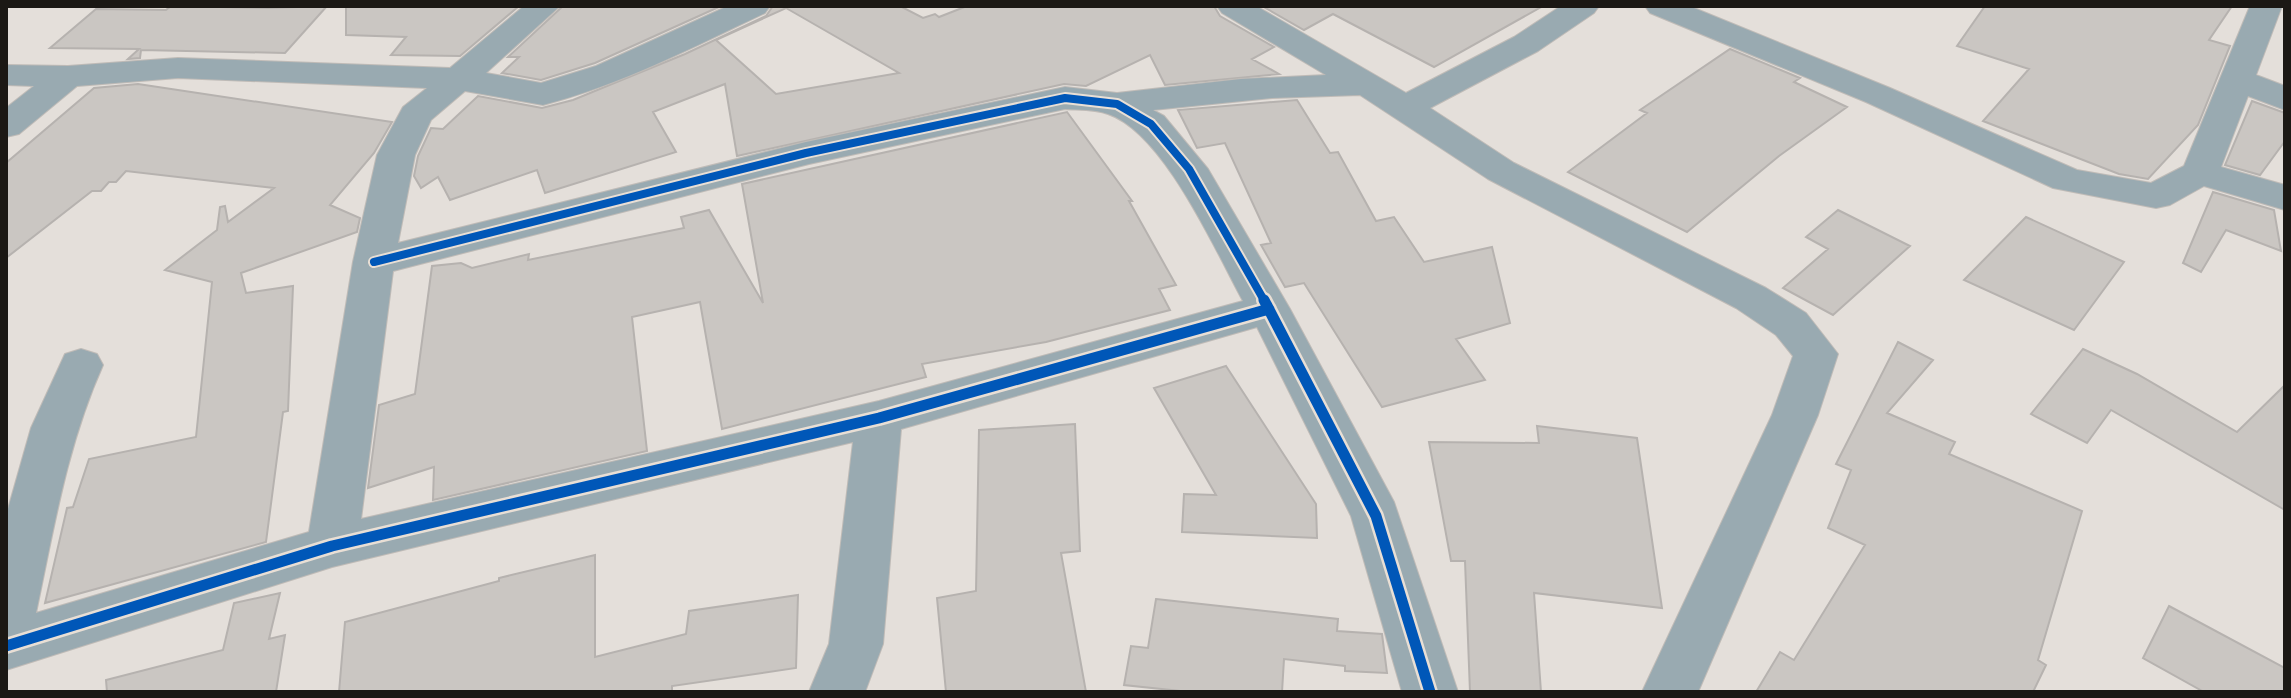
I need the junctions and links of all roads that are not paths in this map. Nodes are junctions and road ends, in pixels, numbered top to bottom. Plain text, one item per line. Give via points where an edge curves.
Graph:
1 (544, 6) edge
2 (754, 6) edge
3 (1233, 6) edge
4 (1583, 6) edge
5 (1661, 6) edge
6 (2266, 6) edge
7 (6, 75) edge
8 (68, 76) junction
9 (458, 79) junction
10 (2238, 80) junction
11 (1367, 85) junction
12 (2285, 99) edge
13 (1117, 104) junction
14 (1405, 107) junction
15 (6, 126) edge
16 (2200, 173) junction
17 (2285, 198) edge
18 (374, 262) junction
19 (1269, 309) junction
20 (81, 365) dead end
21 (879, 418) junction
22 (332, 546) junction
23 (6, 630) edge
24 (6, 646) edge
25 (837, 692) edge
26 (1430, 692) edge
27 (1670, 692) edge

1 - 9 street
2 - 9 street via 608,73 543,94
3 - 11 street
4 - 14 street via 1526,44
5 - 16 street via 2067,180 2156,196
6 - 10 street
7 - 8 street
8 - 9 street via 178,68
8 - 15 street
9 - 18 street via 416,115 396,155
10 - 12 street
10 - 16 street
11 - 13 street via 1253,87
11 - 14 street
13 - 18 street via 1065,98 821,149
13 - 19 street via 1151,124 1189,169
14 - 27 street via 1501,171 1751,298 1791,324 1816,354 1795,415
16 - 17 street
18 - 22 street
19 - 21 street
19 - 26 street via 1376,516
20 - 23 street via 49,444
21 - 22 street
21 - 25 street via 856,644
22 - 24 street

